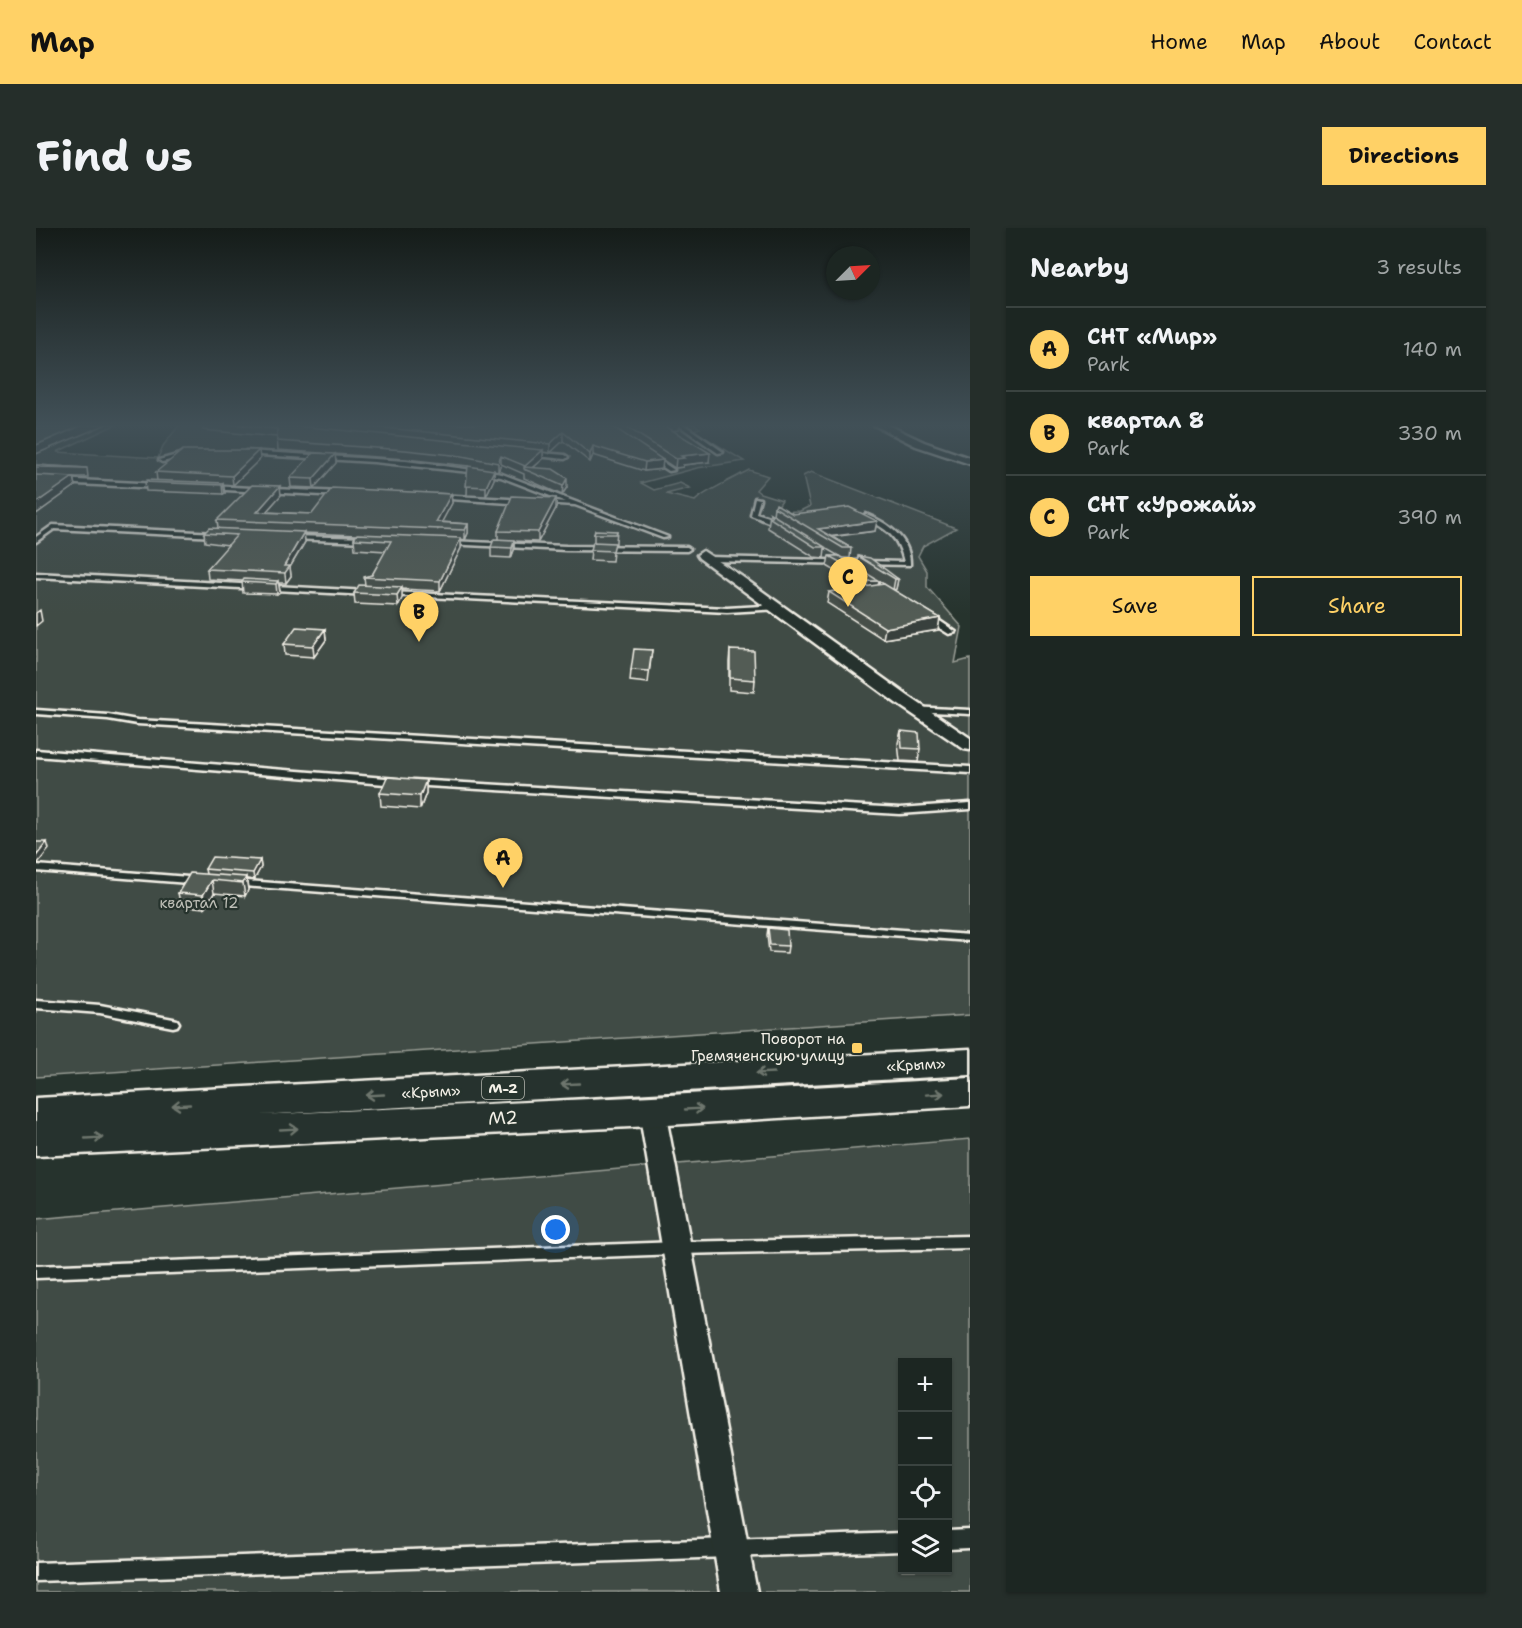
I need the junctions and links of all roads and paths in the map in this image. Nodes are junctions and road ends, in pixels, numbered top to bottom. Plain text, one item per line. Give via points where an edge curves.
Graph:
1 (205, 488) edge
2 (535, 488) edge
3 (349, 494) edge
4 (434, 497) edge
5 (757, 499) dead end
6 (573, 504) junction
7 (866, 515) edge
8 (790, 531) edge
9 (226, 535) edge
10 (664, 537) dead end
11 (284, 538) edge
12 (36, 540) edge
13 (378, 541) edge
14 (437, 543) edge
15 (687, 549) dead end
16 (828, 556) edge
17 (706, 557) joint
18 (838, 562) junction
19 (857, 574) edge
20 (36, 575) edge
21 (780, 607) junction
22 (923, 614) edge
23 (952, 632) dead end
24 (914, 709) junction
25 (36, 712) edge
26 (970, 712) edge
27 (970, 746) edge
28 (36, 753) edge
29 (970, 770) edge
30 (970, 806) edge
31 (36, 868) edge
32 (215, 882) edge
33 (227, 883) edge
34 (970, 938) edge
35 (36, 1004) edge
36 (173, 1023) dead end
37 (970, 1062) edge
38 (970, 1092) edge
39 (652, 1111) junction
40 (36, 1113) edge
41 (36, 1140) edge
42 (970, 1242) edge
43 (678, 1248) junction
44 (36, 1272) edge
45 (970, 1539) edge
46 (952, 1540) edge
47 (898, 1542) edge
48 (732, 1548) junction
49 (36, 1572) edge
50 (739, 1592) edge

1 - 3 lane
2 - 6 lane
4 - 6 lane
5 - 8 lane via 753,514
6 - 10 lane
7 - 18 lane via 895,533 905,545 908,564
9 - 12 lane via 52,527
11 - 13 lane
14 - 15 lane
16 - 18 lane
17 - 18 lane
17 - 21 street
18 - 19 lane
20 - 21 lane via 727,610
21 - 24 street
22 - 23 lane
24 - 26 lane
24 - 27 street
25 - 29 lane via 137,722
28 - 30 lane via 363,779 900,811
31 - 32 lane
33 - 34 lane
35 - 36 lane
37 -> 40 highway, «Крым» / М-2
39 -> 38 highway, М2
41 -> 39 highway, М2
39 - 43 street
42 - 43 lane
43 - 44 lane
43 - 48 street
45 - 46 lane
47 - 48 lane
48 - 49 lane
48 - 50 street

